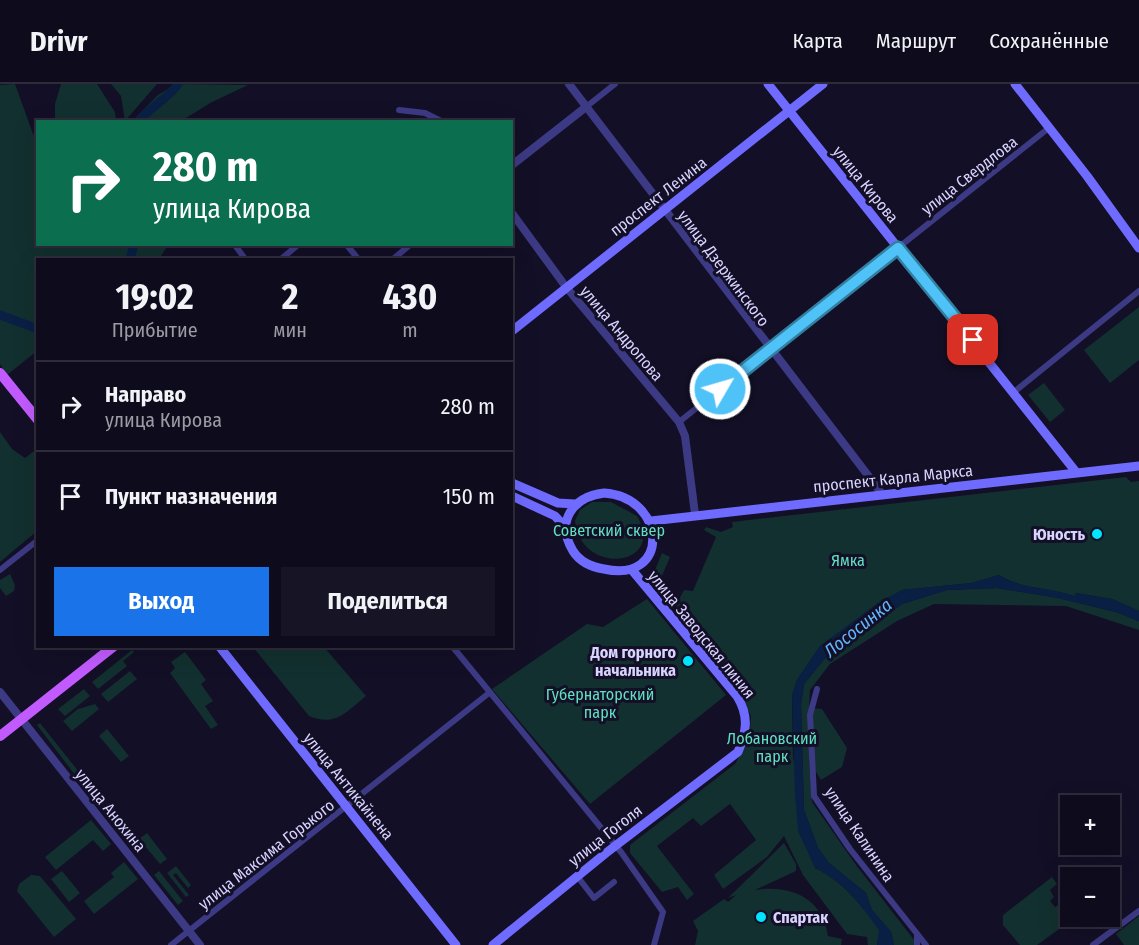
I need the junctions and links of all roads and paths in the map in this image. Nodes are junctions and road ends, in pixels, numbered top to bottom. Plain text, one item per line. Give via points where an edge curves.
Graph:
1 (568, 84) edge
2 (615, 84) edge
3 (768, 84) edge
4 (823, 84) edge
5 (1015, 84) edge
6 (586, 107) junction
7 (399, 111) dead end
8 (789, 111) junction
9 (439, 120) edge
10 (1050, 128) junction
11 (513, 164) edge
12 (663, 211) junction
13 (513, 214) edge
14 (297, 246) edge
15 (409, 246) edge
16 (898, 248) junction
17 (1139, 248) edge
18 (282, 258) edge
19 (394, 258) edge
20 (566, 287) junction
21 (1139, 291) edge
22 (513, 330) edge
23 (769, 350) junction
24 (0, 373) edge
25 (1014, 392) junction
26 (36, 418) edge
27 (679, 422) junction
28 (1139, 466) edge
29 (1076, 472) junction
30 (513, 483) edge
31 (883, 495) junction
32 (513, 496) edge
33 (575, 504) junction
34 (695, 514) junction
35 (651, 521) junction
36 (565, 527) junction
37 (36, 542) edge
38 (0, 570) edge
39 (632, 570) junction
40 (112, 648) edge
41 (221, 648) edge
42 (454, 648) edge
43 (816, 689) dead end
44 (0, 692) edge
45 (489, 693) junction
46 (22, 720) junction
47 (0, 736) edge
48 (738, 752) joint
49 (347, 808) junction
50 (616, 845) junction
51 (577, 876) junction
52 (614, 882) dead end
53 (1139, 911) edge
54 (188, 931) junction
55 (917, 935) junction
56 (171, 945) edge
57 (200, 945) edge
58 (456, 945) edge
59 (492, 945) edge
60 (654, 945) edge
61 (917, 945) edge
62 (926, 945) edge
63 (1094, 945) edge

1 - 6 street, улица Дзержинского
2 - 6 street
3 - 8 main road, улица Кирова
4 - 8 main road, проспект Ленина
5 - 10 main road
6 - 11 street
6 - 12 street, улица Дзержинского
7 - 9 street via 425,113
8 - 12 main road, проспект Ленина
8 - 16 main road, улица Кирова
10 - 16 street, улица Свердлова
10 - 17 main road
12 - 20 main road, проспект Ленина
12 - 23 street, улица Дзержинского
13 - 20 street, улица Андропова
14 - 18 street
15 - 19 street
16 - 23 street, улица Свердлова
16 - 25 main road, улица Кирова
20 - 22 main road, проспект Ленина
20 - 27 street, улица Андропова
21 - 25 street
23 - 27 street, улица Свердлова
23 - 31 street, улица Дзержинского
24 - 26 main road
25 - 29 main road, улица Кирова
27 - 34 street, улица Андропова via 686,436
28 - 29 main road, проспект Карла Маркса
29 - 31 main road, проспект Карла Маркса
30 - 33 main road via 558,503
31 - 34 main road, проспект Карла Маркса
32 - 36 main road via 555,516
33 - 35 main road via 594,494 615,494 629,499
33 - 36 main road
34 - 35 main road, проспект Карла Маркса
35 - 39 main road via 651,549 647,558
36 - 39 main road via 570,545 584,562 606,570
37 - 38 street
39 - 48 main road, улица Заводская линия via 744,709 746,734
40 - 46 main road
41 - 49 main road, улица Антикайнена
42 - 45 street
43 - 55 street, улица Калинина via 810,715 814,796
44 - 46 street, улица Анохина
45 - 49 street, улица Максима Горького
45 - 50 street
46 - 47 main road
46 - 54 street, улица Анохина
48 - 50 main road, улица Гоголя
49 - 54 street, улица Максима Горького
49 - 58 main road, улица Антикайнена
50 - 51 main road, улица Гоголя
50 - 60 street via 663,912
51 - 52 street via 594,898
51 - 59 main road, улица Гоголя
53 - 63 street
54 - 56 street, улица Максима Горького
54 - 57 street, улица Анохина
55 - 61 street
55 - 62 street, улица Калинина

